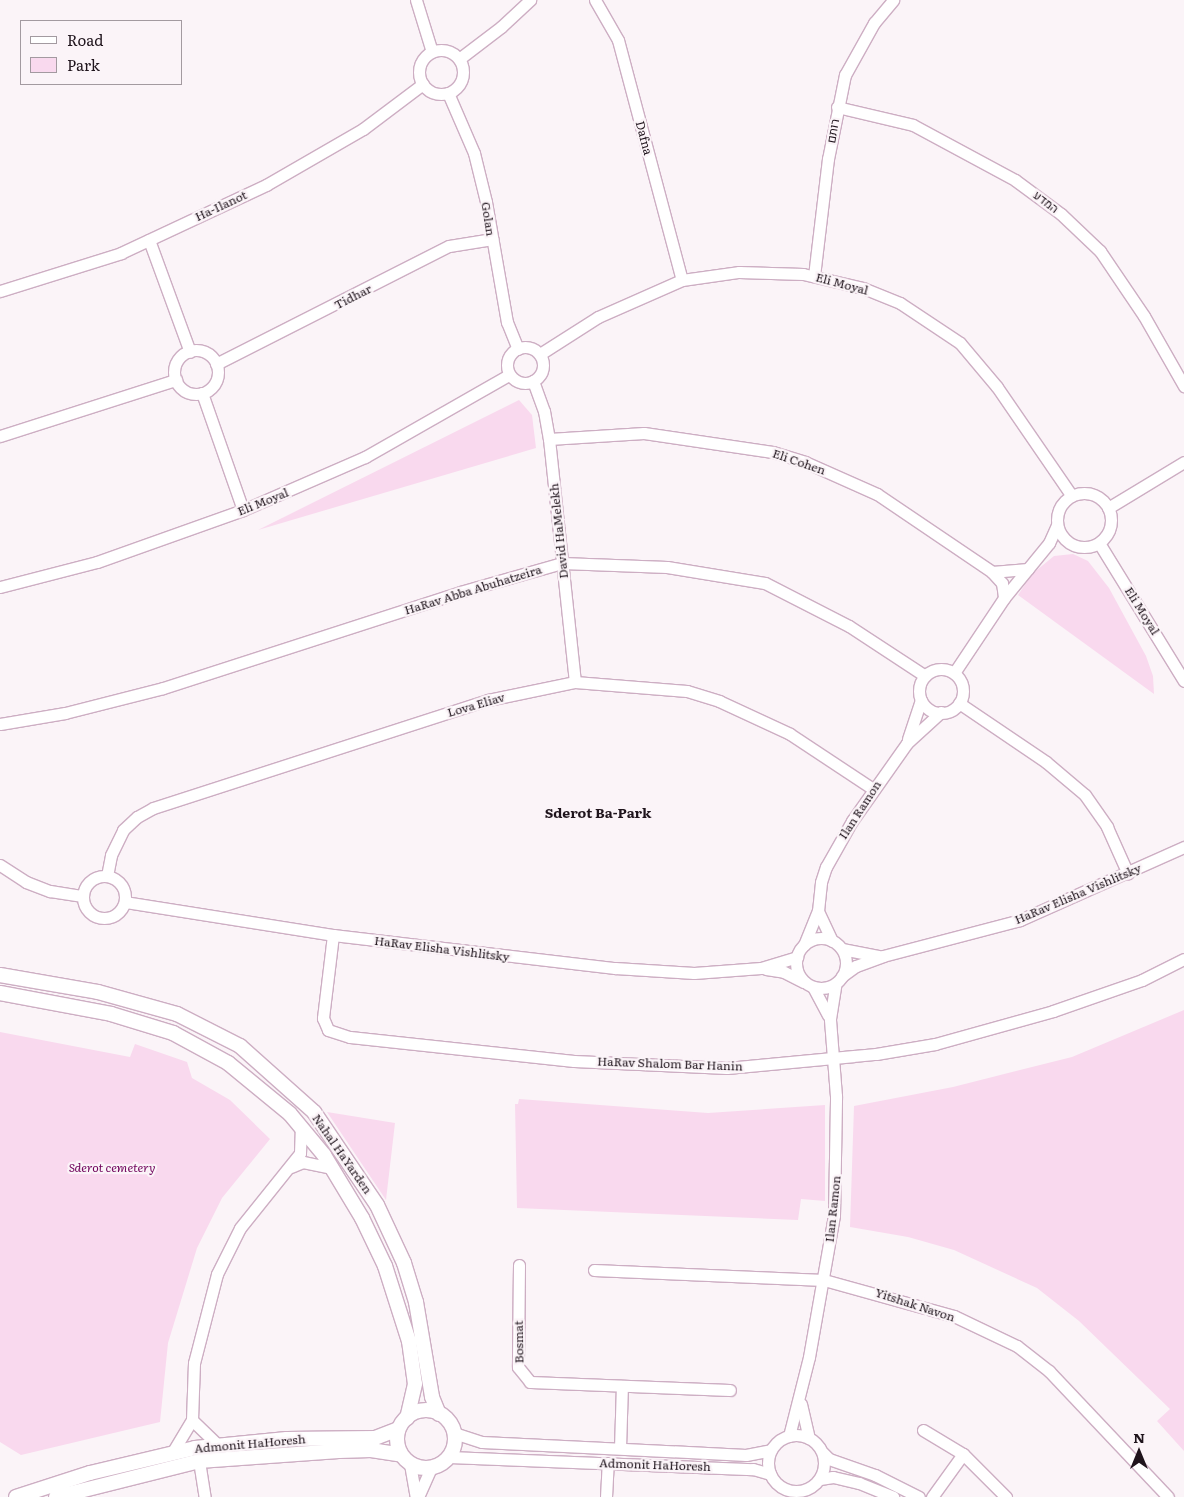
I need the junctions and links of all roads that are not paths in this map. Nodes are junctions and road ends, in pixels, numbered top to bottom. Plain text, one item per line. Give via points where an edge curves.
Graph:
1 (416, 0) edge
2 (530, 0) edge
3 (595, 0) edge
4 (893, 0) edge
5 (432, 52) junction
6 (459, 59) junction
7 (423, 84) junction
8 (448, 92) junction
9 (837, 107) junction
10 (492, 239) junction
11 (149, 240) junction
12 (814, 276) junction
13 (682, 280) junction
14 (0, 291) edge
15 (518, 349) junction
16 (190, 352) junction
17 (540, 354) junction
18 (216, 364) junction
19 (509, 375) junction
20 (176, 380) junction
21 (533, 381) junction
22 (1184, 386) edge
23 (202, 394) junction
24 (0, 436) edge
25 (549, 439) junction
26 (1184, 462) edge
27 (1072, 496) junction
28 (1108, 508) junction
29 (244, 510) junction
30 (1057, 525) junction
31 (1099, 543) junction
32 (1072, 545) junction
33 (1037, 558) junction
34 (562, 563) junction
35 (1028, 569) junction
36 (992, 572) junction
37 (0, 587) edge
38 (1004, 598) junction
39 (954, 673) junction
40 (925, 676) junction
41 (1184, 680) edge
42 (575, 682) junction
43 (921, 700) junction
44 (959, 703) junction
45 (941, 712) junction
46 (3, 725) edge
47 (907, 743) junction
48 (873, 789) junction
49 (1184, 847) edge
50 (0, 865) edge
51 (1128, 874) junction
52 (107, 876) junction
53 (83, 896) junction
54 (125, 902) junction
55 (818, 911) junction
56 (333, 935) junction
57 (832, 941) junction
58 (804, 945) junction
59 (842, 949) junction
60 (883, 956) junction
61 (797, 957) junction
62 (1184, 959) edge
63 (762, 968) junction
64 (0, 975) edge
65 (839, 979) junction
66 (809, 985) junction
67 (0, 993) edge
68 (830, 1019) junction
69 (835, 1059) junction
70 (301, 1129) junction
71 (289, 1167) junction
72 (332, 1168) junction
73 (519, 1265) dead end
74 (594, 1270) dead end
75 (824, 1280) junction
76 (622, 1386) junction
77 (730, 1390) dead end
78 (801, 1398) junction
79 (439, 1414) junction
80 (407, 1418) junction
81 (192, 1420) junction
82 (398, 1429) junction
83 (923, 1430) dead end
84 (454, 1433) junction
85 (789, 1436) junction
86 (809, 1438) junction
87 (218, 1445) junction
88 (620, 1448) junction
89 (771, 1450) junction
90 (172, 1453) junction
91 (823, 1453) junction
92 (962, 1454) junction
93 (449, 1457) junction
94 (405, 1459) junction
95 (199, 1461) junction
96 (608, 1463) junction
97 (431, 1468) junction
98 (770, 1474) junction
99 (820, 1479) junction
100 (781, 1491) edge
101 (803, 1493) edge
102 (16, 1497) edge
103 (56, 1497) edge
104 (205, 1497) edge
105 (417, 1497) edge
106 (606, 1497) edge
107 (893, 1497) edge
108 (919, 1497) edge
109 (932, 1497) edge
110 (1006, 1497) edge
111 (1168, 1497) edge

1 - 5 street
2 - 6 street via 501,28
3 - 13 street, Dafna via 618,40
4 - 9 street, רותם via 853,57
5 - 6 street via 447,51
5 - 7 street via 420,66
6 - 8 street via 463,70 461,81
7 - 8 street via 437,93
7 - 11 street, Ha-Ilanot via 363,129 266,185
8 - 10 street, Golan via 474,153
9 - 12 street, רותם
9 - 22 street, המדע via 914,125 1015,180 1061,214 1100,251 1144,316
10 - 15 street, Golan via 507,322
10 - 18 street, Tidhar via 449,246
11 - 14 street, Ha-Ilanot via 121,253
11 - 16 street
12 - 13 street, Eli Moyal via 739,272
12 - 27 street, Eli Moyal via 864,288 900,303 960,343 997,387
13 - 17 street, Eli Moyal via 598,317
15 - 17 street via 529,347
15 - 19 street via 507,362
16 - 18 street via 207,354
16 - 20 street via 176,365
17 - 21 street via 542,372
18 - 23 street via 215,384
19 - 21 street via 522,382
19 - 29 street, Eli Moyal via 365,457
20 - 23 street via 185,391
20 - 24 street
21 - 25 street, David HaMelekh via 544,410
23 - 29 street
25 - 34 street, David HaMelekh
25 - 36 street, Eli Cohen via 644,433 773,452 877,494
26 - 28 street
27 - 28 street via 1093,495
27 - 30 street via 1059,508
28 - 31 street via 1110,527
29 - 37 street, Eli Moyal via 97,562
30 - 32 street via 1060,534
30 - 33 street
31 - 32 street via 1084,547
31 - 41 street, Eli Moyal
32 - 33 street via 1047,551
33 - 35 street
34 - 40 street, HaRav Abba Abuhatzeira via 667,567 765,583 849,626
34 - 42 street, David HaMelekh
34 - 46 street, HaRav Abba Abuhatzeira via 460,592 163,688 65,714
35 - 36 street
35 - 38 street
36 - 38 street, Eli Cohen via 1002,583
38 - 39 street
39 - 40 street via 936,670
39 - 44 street via 963,690
40 - 43 street via 920,687
42 - 48 street, Lova Eliav via 678,690 719,701 790,734
42 - 52 street, Lova Eliav via 488,700 153,808 123,830 111,855
43 - 45 street via 930,709
43 - 47 street, Ilan Ramon
44 - 45 street
44 - 51 street via 1031,751 1085,794 1107,827
45 - 47 street, Ilan Ramon
47 - 48 street, Ilan Ramon
48 - 55 street, Ilan Ramon via 826,867 820,882
49 - 51 street, HaRav Elisha Vishlitsky
50 - 53 street via 26,882 50,891
51 - 60 street, HaRav Elisha Vishlitsky via 1020,920
52 - 53 street via 93,879
52 - 54 street via 124,888
53 - 54 street via 88,910 99,918 114,916
54 - 56 street, HaRav Elisha Vishlitsky
55 - 57 street, Ilan Ramon
55 - 58 street, Ilan Ramon
56 - 63 street, HaRav Elisha Vishlitsky via 615,968 694,973
56 - 69 street, HaRav Shalom Bar Hanin via 323,1018 328,1030 350,1037 574,1061 727,1068
57 - 58 street via 818,939
57 - 59 street
58 - 61 street
59 - 60 street, HaRav Elisha Vishlitsky
59 - 65 street via 846,962
60 - 65 street, HaRav Elisha Vishlitsky via 856,966
61 - 63 street, HaRav Elisha Vishlitsky
61 - 66 street via 797,972
62 - 69 street, HaRav Shalom Bar Hanin via 1142,980 1044,1014 935,1044
63 - 66 street, HaRav Elisha Vishlitsky via 784,972
64 - 79 main road, Nahal HaYarden via 98,992 177,1014 240,1046 314,1112 377,1205 404,1262 416,1302 432,1398
65 - 66 street via 829,987
65 - 68 street, Ilan Ramon
66 - 68 street, Ilan Ramon
67 - 70 main road, Nahal HaYarden via 111,1014 173,1033 228,1062 269,1095
68 - 69 street, Ilan Ramon
69 - 75 street, Ilan Ramon via 837,1162 834,1215
70 - 71 street via 300,1153
70 - 72 main road, Nahal HaYarden
71 - 72 street via 304,1162
71 - 81 street via 240,1228 217,1274 194,1364
72 - 80 main road, Nahal HaYarden via 362,1218 396,1296 415,1384
73 - 76 street, Bosmat via 518,1367 522,1375 530,1382
74 - 75 street, Yitshak Navon
75 - 78 street, Ilan Ramon
75 - 111 street, Yitshak Navon via 926,1306 1017,1346 1076,1396
76 - 77 street, Bosmat
76 - 88 street
78 - 85 street, Ilan Ramon
78 - 86 street, Ilan Ramon
79 - 80 main road via 422,1411
79 - 84 main road
80 - 82 main road
81 - 87 street
81 - 90 street
82 - 87 main road, Admonit HaHoresh via 375,1438
82 - 94 main road via 397,1445
83 - 92 street
84 - 88 street, Admonit HaHoresh via 482,1442
84 - 93 main road via 454,1448
85 - 86 street
85 - 89 street
86 - 91 street
87 - 90 main road, Admonit HaHoresh
88 - 89 street, Admonit HaHoresh via 746,1455
89 - 98 street
90 - 102 main road, Admonit HaHoresh
91 - 99 street via 824,1467
91 - 108 street via 829,1459 875,1475
92 - 109 street
92 - 110 street
93 - 96 street, Admonit HaHoresh
93 - 97 main road
94 - 95 main road, Admonit HaHoresh via 385,1451 339,1451
94 - 97 main road
94 - 105 street
95 - 103 main road, Admonit HaHoresh
95 - 104 street
96 - 98 street, Admonit HaHoresh via 753,1469
96 - 106 street
97 - 105 street
98 - 100 street
99 - 101 street
99 - 107 street via 833,1477 859,1483
100 - 101 street

